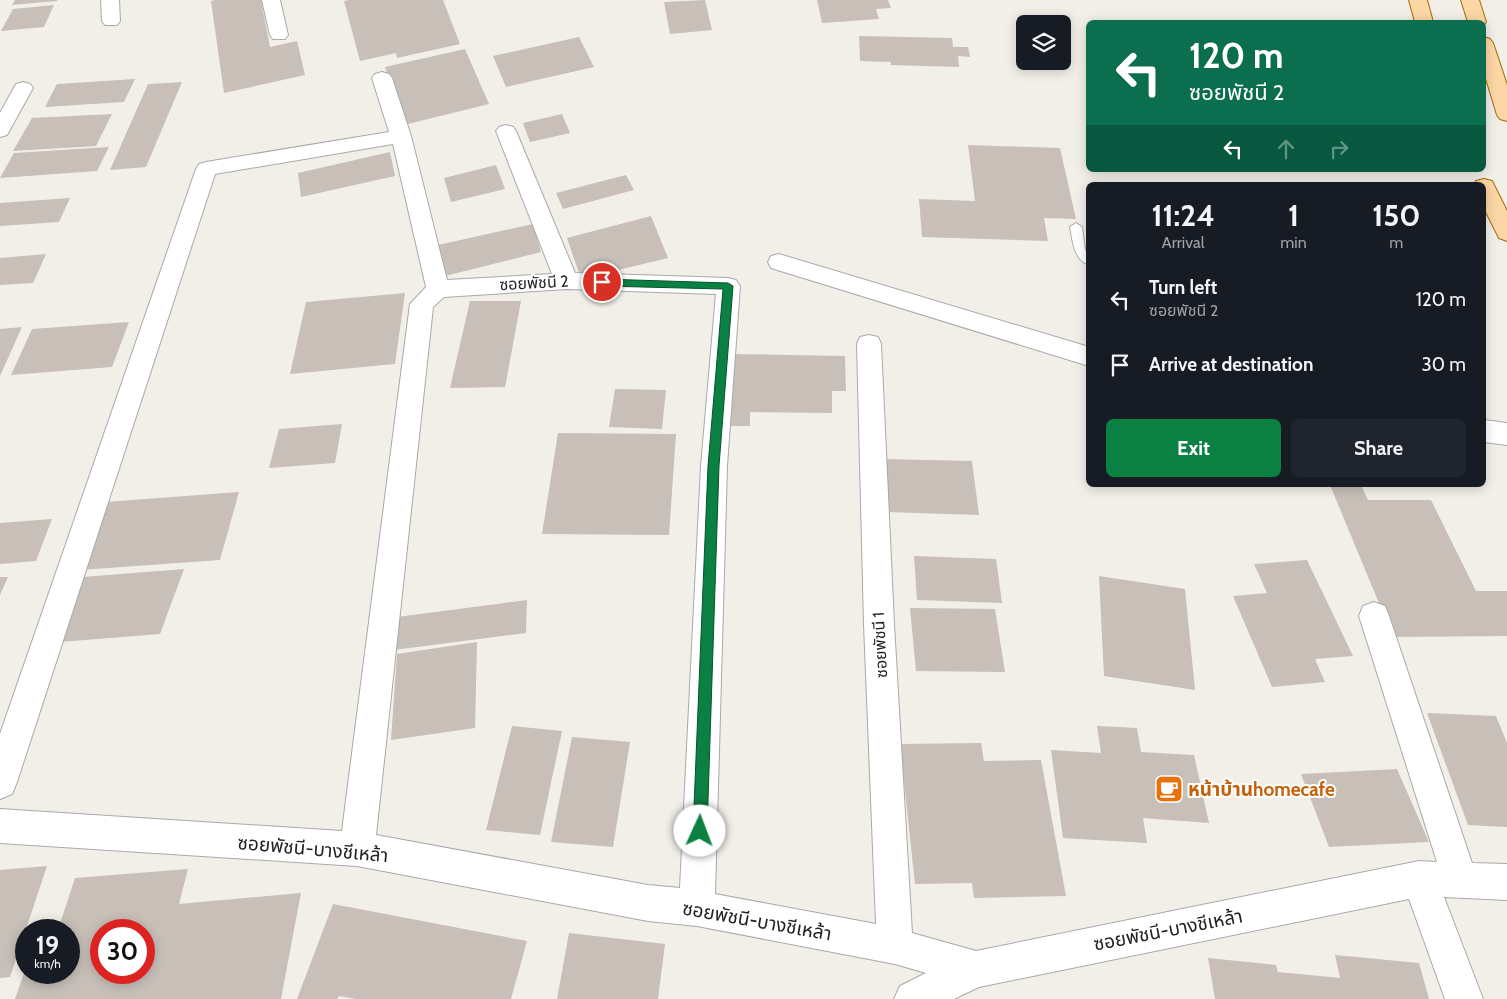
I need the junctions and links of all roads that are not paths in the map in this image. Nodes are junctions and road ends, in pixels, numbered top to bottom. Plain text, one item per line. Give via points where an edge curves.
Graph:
1 (110, 0) edge
2 (271, 0) edge
3 (1418, 0) edge
4 (1470, 0) edge
5 (1423, 20) edge
6 (1476, 20) edge
7 (112, 21) dead end
8 (279, 34) dead end
9 (1486, 50) edge
10 (382, 78) dead end
11 (24, 88) dead end
12 (1507, 115) edge
13 (0, 131) edge
14 (506, 131) dead end
15 (401, 136) junction
16 (1486, 192) edge
17 (1076, 227) dead end
18 (1507, 233) edge
19 (1086, 258) edge
20 (780, 262) dead end
21 (567, 281) junction
22 (438, 289) junction
23 (869, 344) dead end
24 (1086, 356) edge
25 (1486, 431) edge
26 (1507, 434) edge
27 (1374, 616) dead end
28 (0, 782) edge
29 (0, 826) edge
30 (357, 850) junction
31 (1419, 879) junction
32 (1460, 879) junction
33 (1507, 882) edge
34 (697, 908) junction
35 (895, 946) junction
36 (976, 969) junction
37 (913, 999) edge
38 (1464, 999) edge

1 - 7 street
2 - 8 street
3 - 5 main road
4 - 6 main road
9 - 12 main road
10 - 15 street
11 - 13 street
14 - 21 street
15 - 22 street
15 - 28 street via 206,169
16 - 18 main road
17 - 19 lane via 1080,251
20 - 24 street
21 - 22 street, ซอยพัชนี 2
21 - 34 street, ซอยพัชนี 2 via 728,286 714,466
22 - 30 street via 422,304
23 - 35 street, ซอยพัชนี 1
25 - 26 street
27 - 32 street
29 - 30 street, ซอยพัชนี-บางชีเหล้า
30 - 34 street, ซอยพัชนี-บางชีเหล้า via 648,903
31 - 32 street, ซอยพัชนี-บางชีเหล้า
31 - 36 street, ซอยพัชนี-บางชีเหล้า
31 - 38 street
32 - 33 street, ซอยพัชนี-บางชีเหล้า
34 - 35 street, ซอยพัชนี-บางชีเหล้า
35 - 36 street, ซอยพัชนี-บางชีเหล้า
36 - 37 street

